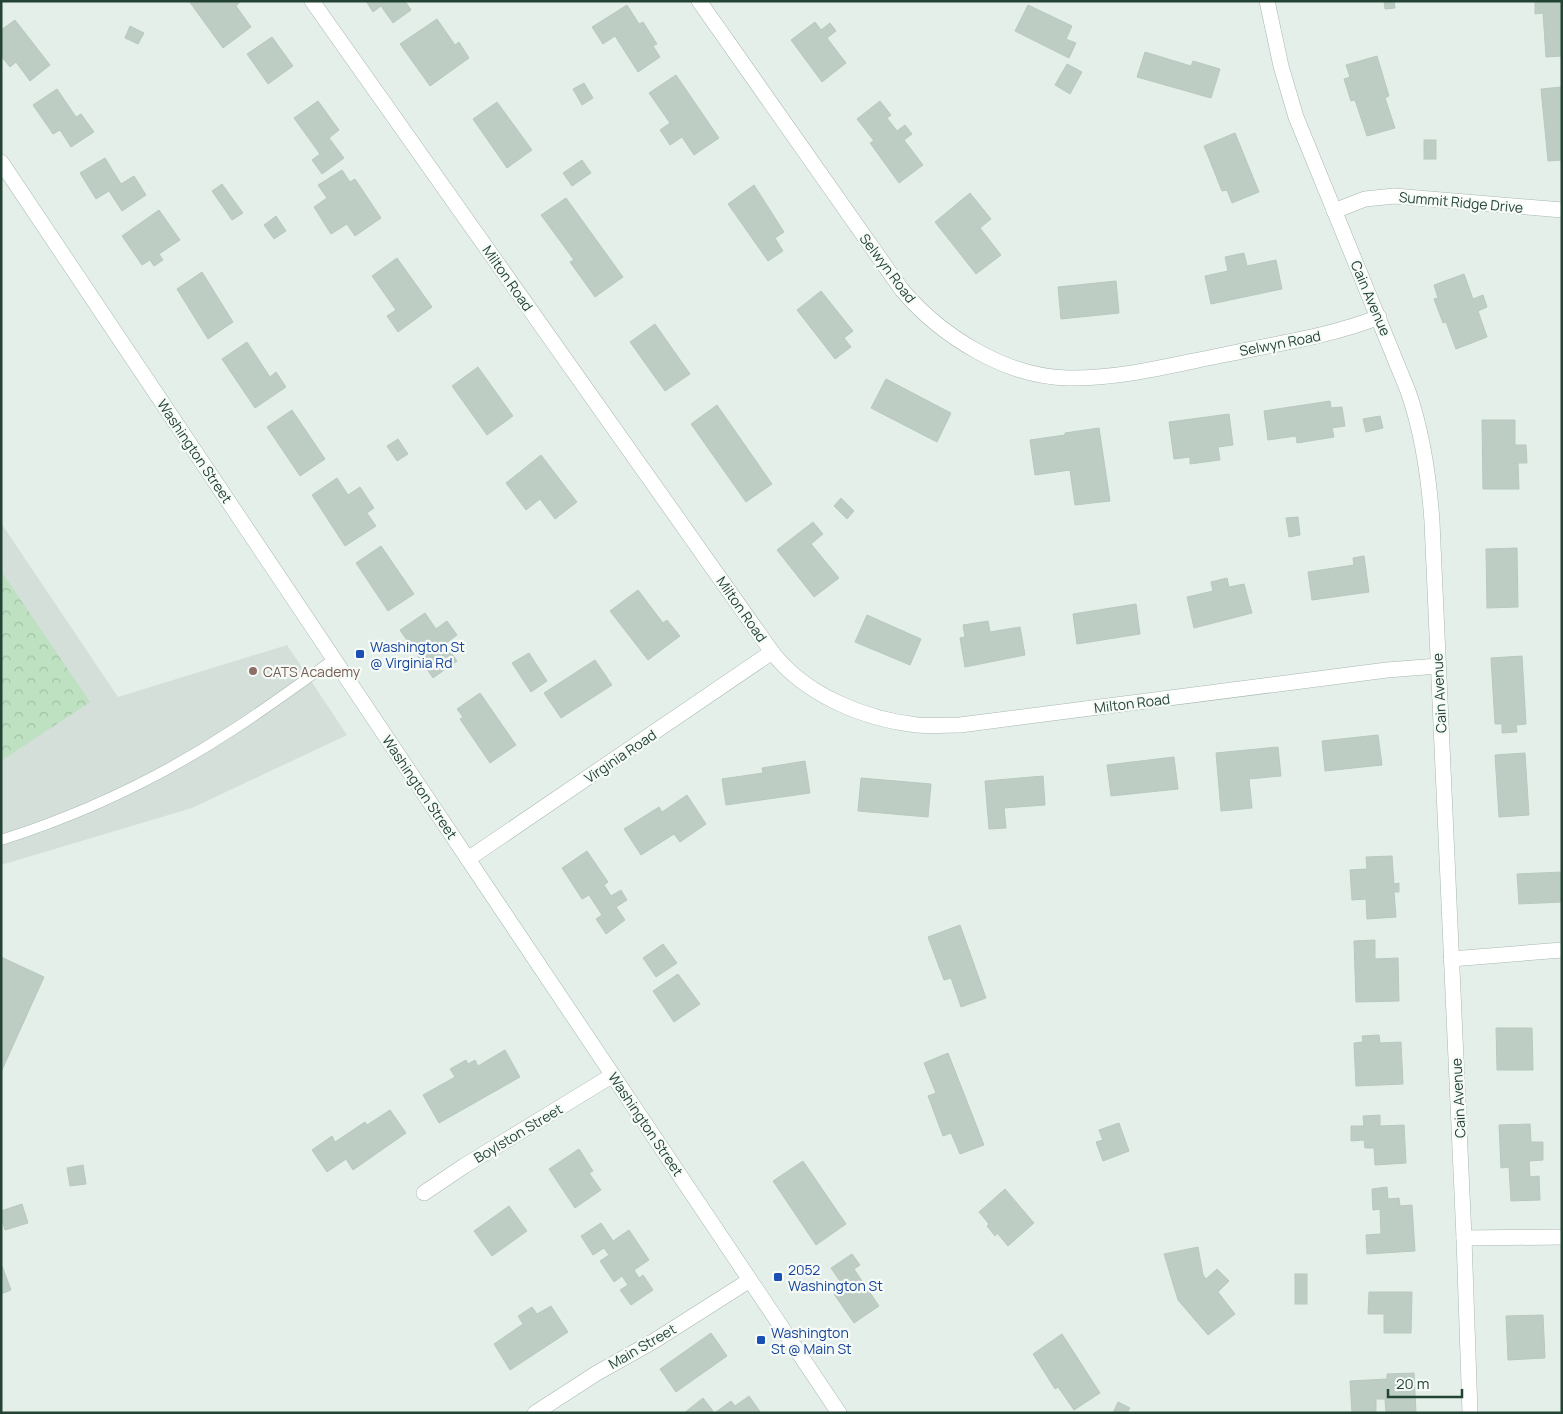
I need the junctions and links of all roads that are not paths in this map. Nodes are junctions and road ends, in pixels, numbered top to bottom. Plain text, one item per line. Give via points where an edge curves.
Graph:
1 (312, 1) edge
2 (699, 1) edge
3 (1267, 1) edge
4 (1, 162) edge
5 (1562, 210) edge
6 (1334, 211) junction
7 (1379, 317) junction
8 (772, 652) junction
9 (334, 659) junction
10 (1438, 666) junction
11 (1, 840) edge
12 (468, 859) junction
13 (1562, 950) edge
14 (1451, 959) junction
15 (613, 1075) junction
16 (424, 1193) dead end
17 (1562, 1237) edge
18 (1464, 1238) junction
19 (750, 1280) junction
20 (535, 1413) edge
21 (839, 1413) edge
22 (1470, 1413) edge

1 - 8 street, Milton Road
2 - 7 street, Selwyn Road via 902,290 932,321 978,352 1042,375 1066,378 1113,376 1333,332
3 - 6 street, Cain Avenue via 1293,108
4 - 9 street, Washington Street
5 - 6 street, Summit Ridge Drive via 1394,196 1365,199
6 - 7 street, Cain Avenue
7 - 10 street, Cain Avenue via 1413,404 1425,453 1432,522
8 - 10 street, Milton Road via 792,674 839,703 897,721 939,726
8 - 12 street, Virginia Road
9 - 11 lane via 233,730 166,770 96,803
9 - 12 street, Washington Street
10 - 14 street, Cain Avenue
12 - 15 street, Washington Street
13 - 14 street
14 - 18 street, Cain Avenue
15 - 16 street, Boylston Street
15 - 19 street, Washington Street
17 - 18 street
18 - 22 street, Cain Avenue
19 - 20 street, Main Street
19 - 21 street, Washington Street

